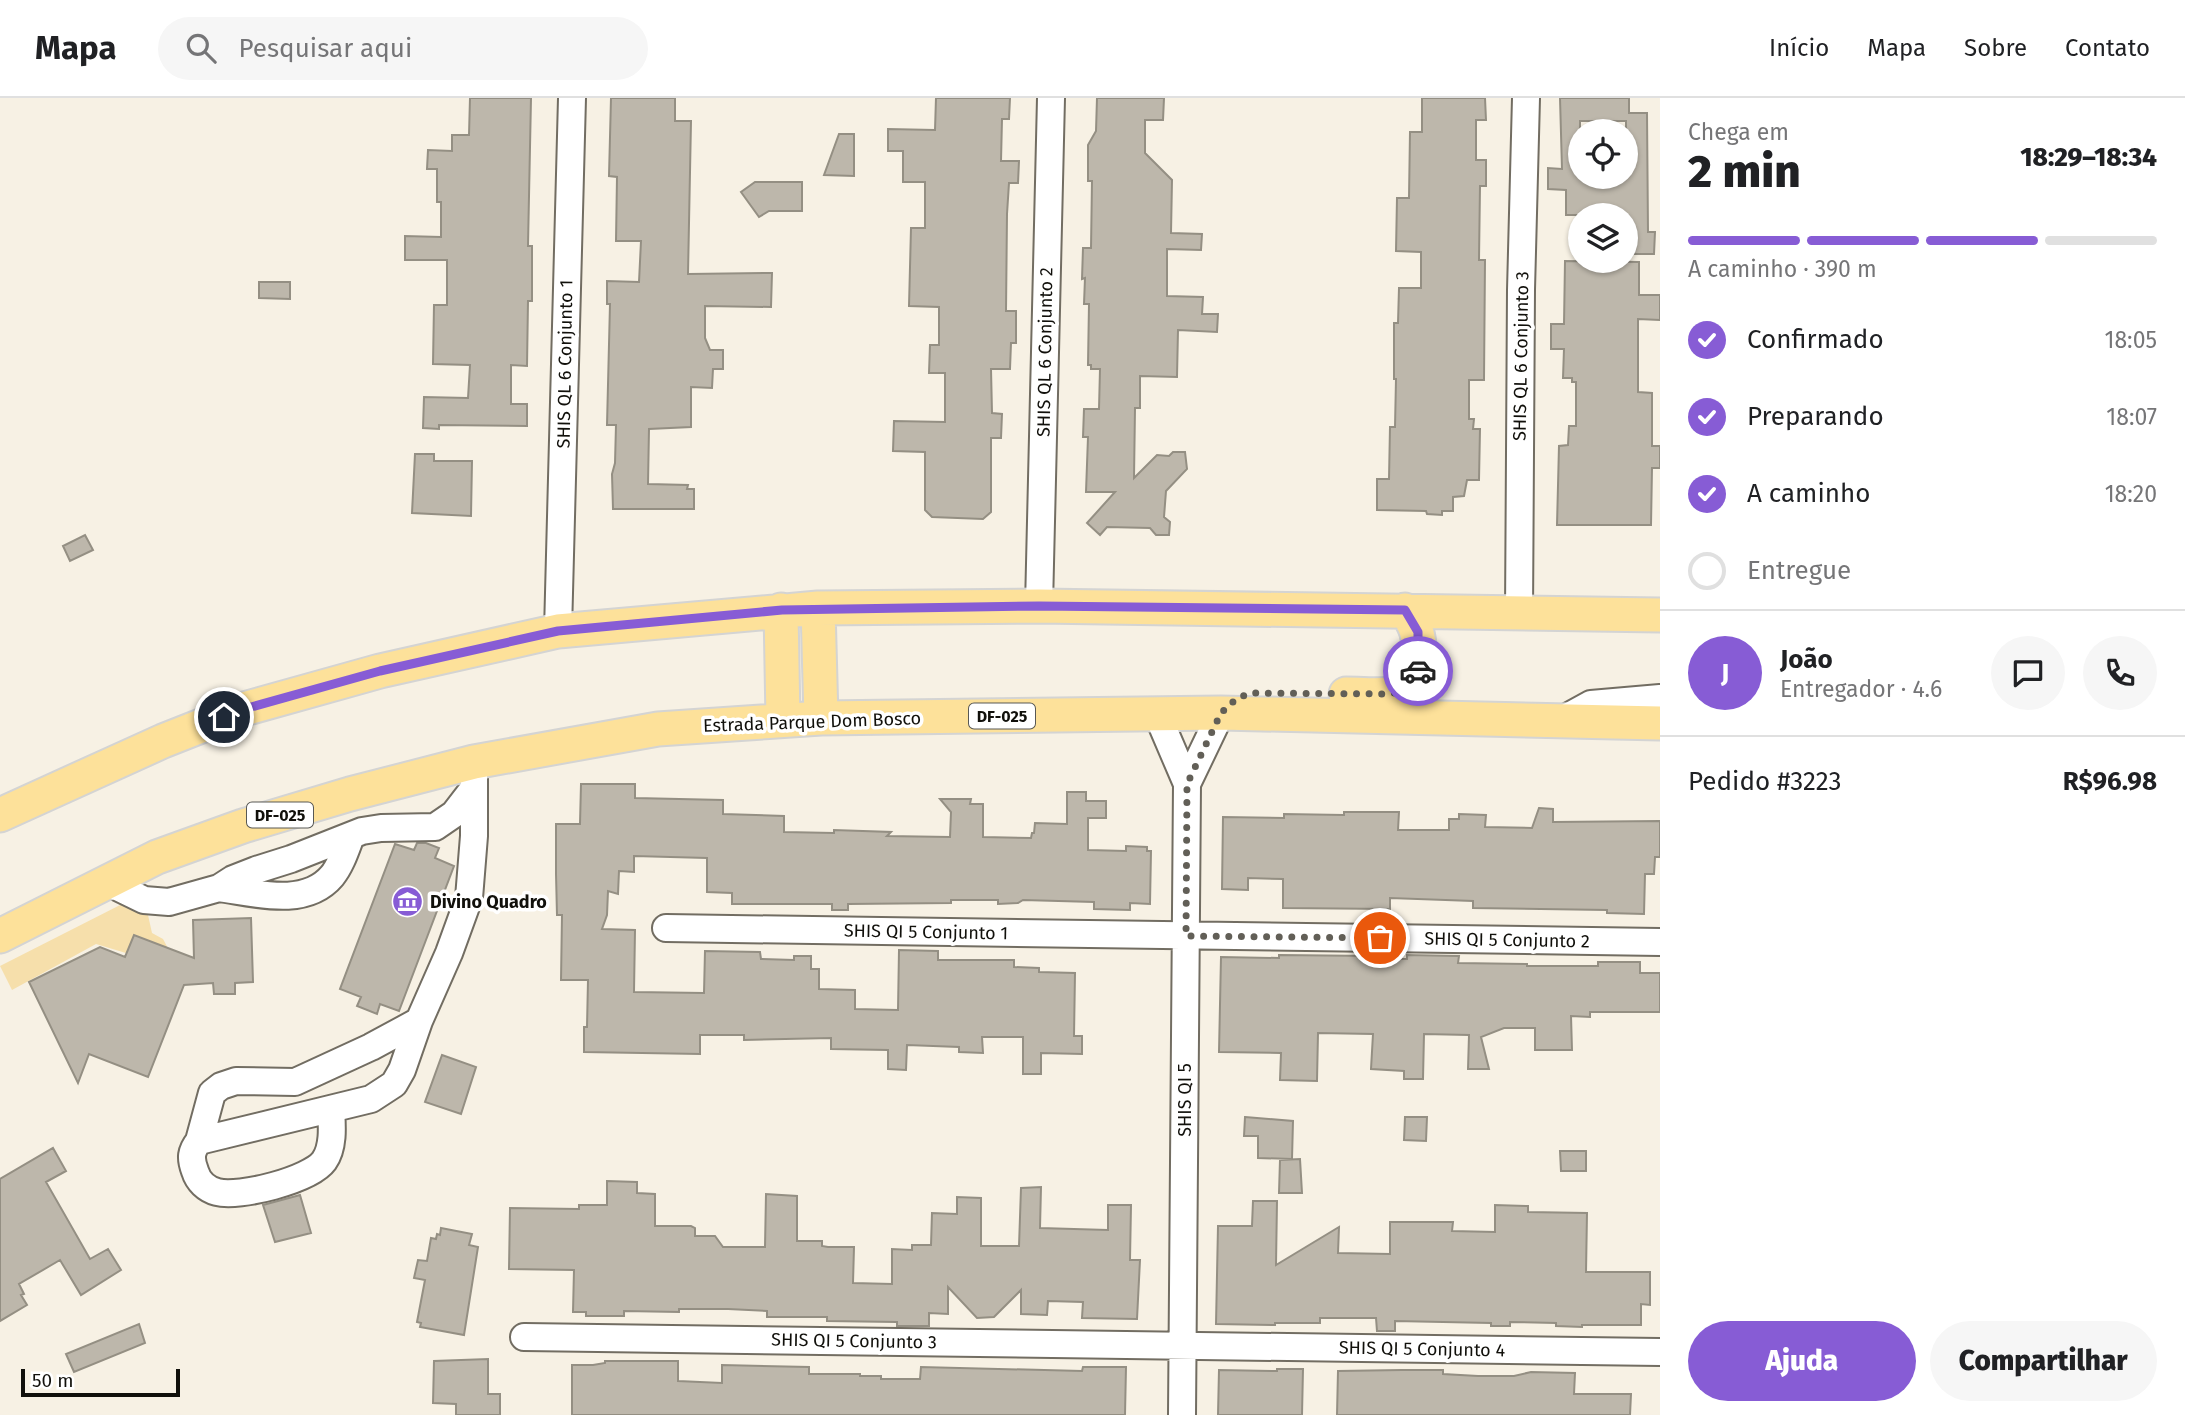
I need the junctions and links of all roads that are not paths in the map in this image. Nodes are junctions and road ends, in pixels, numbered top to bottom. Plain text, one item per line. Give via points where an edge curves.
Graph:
1 (572, 98) edge
2 (1051, 98) edge
3 (1527, 98) edge
4 (1039, 606) junction
5 (818, 608) junction
6 (782, 610) junction
7 (1405, 610) junction
8 (1519, 614) junction
9 (1644, 615) edge
10 (558, 631) junction
11 (1660, 631) edge
12 (1660, 698) edge
13 (1221, 713) junction
14 (1157, 714) junction
15 (821, 718) junction
16 (783, 720) junction
17 (1558, 722) junction
18 (1660, 723) edge
19 (474, 775) junction
20 (1187, 784) junction
21 (0, 814) edge
22 (435, 827) junction
23 (351, 836) junction
24 (471, 864) junction
25 (107, 882) junction
26 (219, 888) junction
27 (666, 928) dead end
28 (0, 936) edge
29 (1186, 936) junction
30 (1660, 942) edge
31 (419, 1021) junction
32 (331, 1109) junction
33 (199, 1141) junction
34 (524, 1337) dead end
35 (1184, 1346) junction
36 (1660, 1352) edge
37 (1182, 1415) edge

1 - 10 street, SHIS QL 6 Conjunto 1
2 - 4 street, SHIS QL 6 Conjunto 2
3 - 8 street, SHIS QL 6 Conjunto 3
4 - 5 main road
4 - 7 main road
5 - 6 main road
5 - 15 main road
6 - 10 main road
6 - 16 main road
7 - 8 main road
7 - 13 main road via 1418,632 1419,646 1418,673 1403,691 1250,693
8 - 9 main road
9 - 11 street
10 - 21 main road via 380,671 244,709
12 - 17 street via 1591,705
13 - 14 main road, Estrada Parque Dom Bosco / DF-025
13 - 17 main road, Estrada Parque Dom Bosco / DF-025
13 - 20 street, SHIS QI 5
14 - 15 main road, Estrada Parque Dom Bosco / DF-025
14 - 20 street, SHIS QI 5
15 - 16 main road, Estrada Parque Dom Bosco / DF-025
16 - 19 main road, Estrada Parque Dom Bosco / DF-025 via 634,732
17 - 18 main road, Estrada Parque Dom Bosco / DF-025
19 - 22 street via 454,814
19 - 24 street
19 - 25 main road, Estrada Parque Dom Bosco / DF-025 via 350,794 157,857
20 - 29 street, SHIS QI 5
22 - 23 street via 382,828
22 - 24 street
23 - 26 street
23 - 26 street via 333,875 319,887 292,896
24 - 31 street via 469,898
25 - 26 street via 144,900 169,902
25 - 28 main road, Estrada Parque Dom Bosco / DF-025
27 - 29 street, SHIS QI 5 Conjunto 1
29 - 30 street, SHIS QI 5 Conjunto 2
29 - 35 street, SHIS QI 5
31 - 32 street via 394,1084 371,1099
31 - 33 street via 295,1082 236,1081 222,1086 212,1093
32 - 33 street
32 - 33 street via 330,1147 323,1162 309,1174 274,1185 231,1194 205,1186 191,1159
34 - 35 street, SHIS QI 5 Conjunto 3
35 - 36 street, SHIS QI 5 Conjunto 4
35 - 37 street, SHIS QI 5

